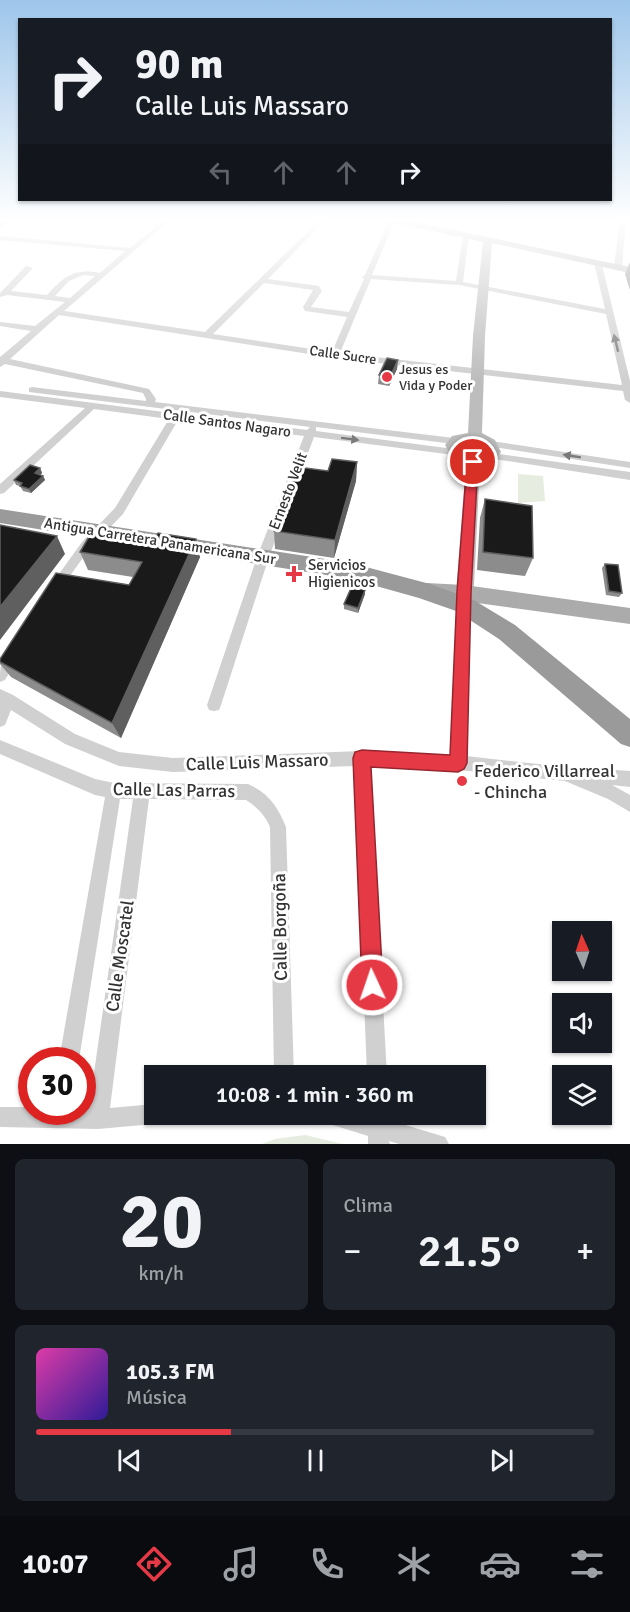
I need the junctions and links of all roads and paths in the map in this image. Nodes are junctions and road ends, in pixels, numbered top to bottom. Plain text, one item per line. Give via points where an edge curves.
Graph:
1 (24, 273) edge
2 (77, 273) edge
3 (93, 273) edge
4 (269, 273) edge
5 (368, 273) edge
6 (460, 273) edge
7 (485, 273) edge
8 (600, 273) edge
9 (101, 275) joint
10 (366, 277) junction
11 (262, 280) junction
12 (459, 283) junction
13 (484, 287) junction
14 (3, 296) edge
15 (50, 297) junction
16 (71, 300) junction
17 (57, 312) junction
18 (608, 312) junction
19 (350, 315) junction
20 (0, 324) edge
21 (37, 329) junction
22 (208, 334) junction
23 (335, 354) junction
24 (1, 362) edge
25 (479, 372) junction
26 (0, 386) edge
27 (629, 389) edge
28 (0, 394) edge
29 (630, 400) edge
30 (150, 404) junction
31 (91, 407) junction
32 (178, 412) junction
33 (311, 429) junction
34 (475, 436) junction
35 (454, 447) junction
36 (491, 450) junction
37 (473, 462) junction
38 (630, 465) edge
39 (630, 476) edge
40 (0, 490) edge
41 (0, 516) edge
42 (99, 531) junction
43 (263, 557) junction
44 (464, 599) junction
45 (47, 600) edge
46 (630, 616) edge
47 (18, 648) edge
48 (0, 676) edge
49 (4, 697) edge
50 (213, 705) dead end
51 (0, 720) edge
52 (630, 735) edge
53 (0, 747) edge
54 (362, 758) junction
55 (458, 763) junction
56 (565, 774) junction
57 (630, 779) edge
58 (114, 791) junction
59 (142, 792) junction
60 (248, 792) joint
61 (630, 804) edge
62 (71, 1047) edge
63 (284, 1065) edge
64 (376, 1065) edge
65 (144, 1115) edge
66 (18, 1116) edge
67 (0, 1117) edge
68 (98, 1119) joint
69 (379, 1129) edge
70 (438, 1144) edge

1 - 14 street
2 - 15 street
3 - 9 street
4 - 11 street
5 - 10 street
6 - 12 street
7 - 13 street
8 - 18 street
9 - 16 street
10 - 12 street
10 - 19 street
11 - 19 street via 316,288 308,309
11 - 22 street
12 - 13 street
13 - 18 street
13 - 25 street
14 - 15 street
15 - 16 street
16 - 17 street
17 - 21 street
17 - 22 street, Calle Sucre
27 -> 18 street
19 - 23 street
20 - 21 street
21 - 24 street
22 - 23 street, Calle Sucre
23 - 25 street, Calle Sucre
24 - 30 street via 146,391
25 - 27 street, Calle Sucre
25 - 34 street
26 - 30 street, Calle Santos Nagaro
27 - 29 street
28 - 31 street, Calle Santos Nagaro
30 - 32 street, Calle Santos Nagaro
31 - 32 street, Calle Santos Nagaro
31 - 40 street
32 - 33 street, Calle Santos Nagaro
32 - 42 street via 119,511
33 - 35 street, Calle Santos Nagaro
33 - 43 street, Ernesto Velit
34 - 35 street via 461,437
34 - 36 street
35 - 37 street via 463,459
36 - 37 street via 483,461
38 -> 36 street
36 - 39 street
37 - 44 street
41 - 42 highway, Antigua Carretera Panamericana Sur
42 - 43 highway, Antigua Carretera Panamericana Sur
42 - 45 street
43 - 44 highway, Antigua Carretera Panamericana Sur via 351,571
43 - 50 street, Ernesto Velit
44 - 46 main road
44 - 52 highway, Antigua Carretera Panamericana Sur
44 - 55 street
47 - 48 street
49 - 51 street
49 - 54 street, Calle Luis Massaro via 70,739 118,759 173,765
53 - 58 street, Calle Las Parras via 95,787
54 - 55 street, Calle Luis Massaro
54 - 64 street
55 - 56 street, Calle Luis Massaro
56 - 57 street, Calle Luis Massaro
56 - 61 street, Calle Luis Massaro
58 - 59 street, Calle Las Parras
58 - 62 street, Calle Moscatel
59 - 60 street, Calle Las Parras
59 - 68 street, Calle Moscatel
60 - 63 street, Calle Borgoña via 263,800 278,827
65 - 68 street
66 - 67 street
69 - 70 street

